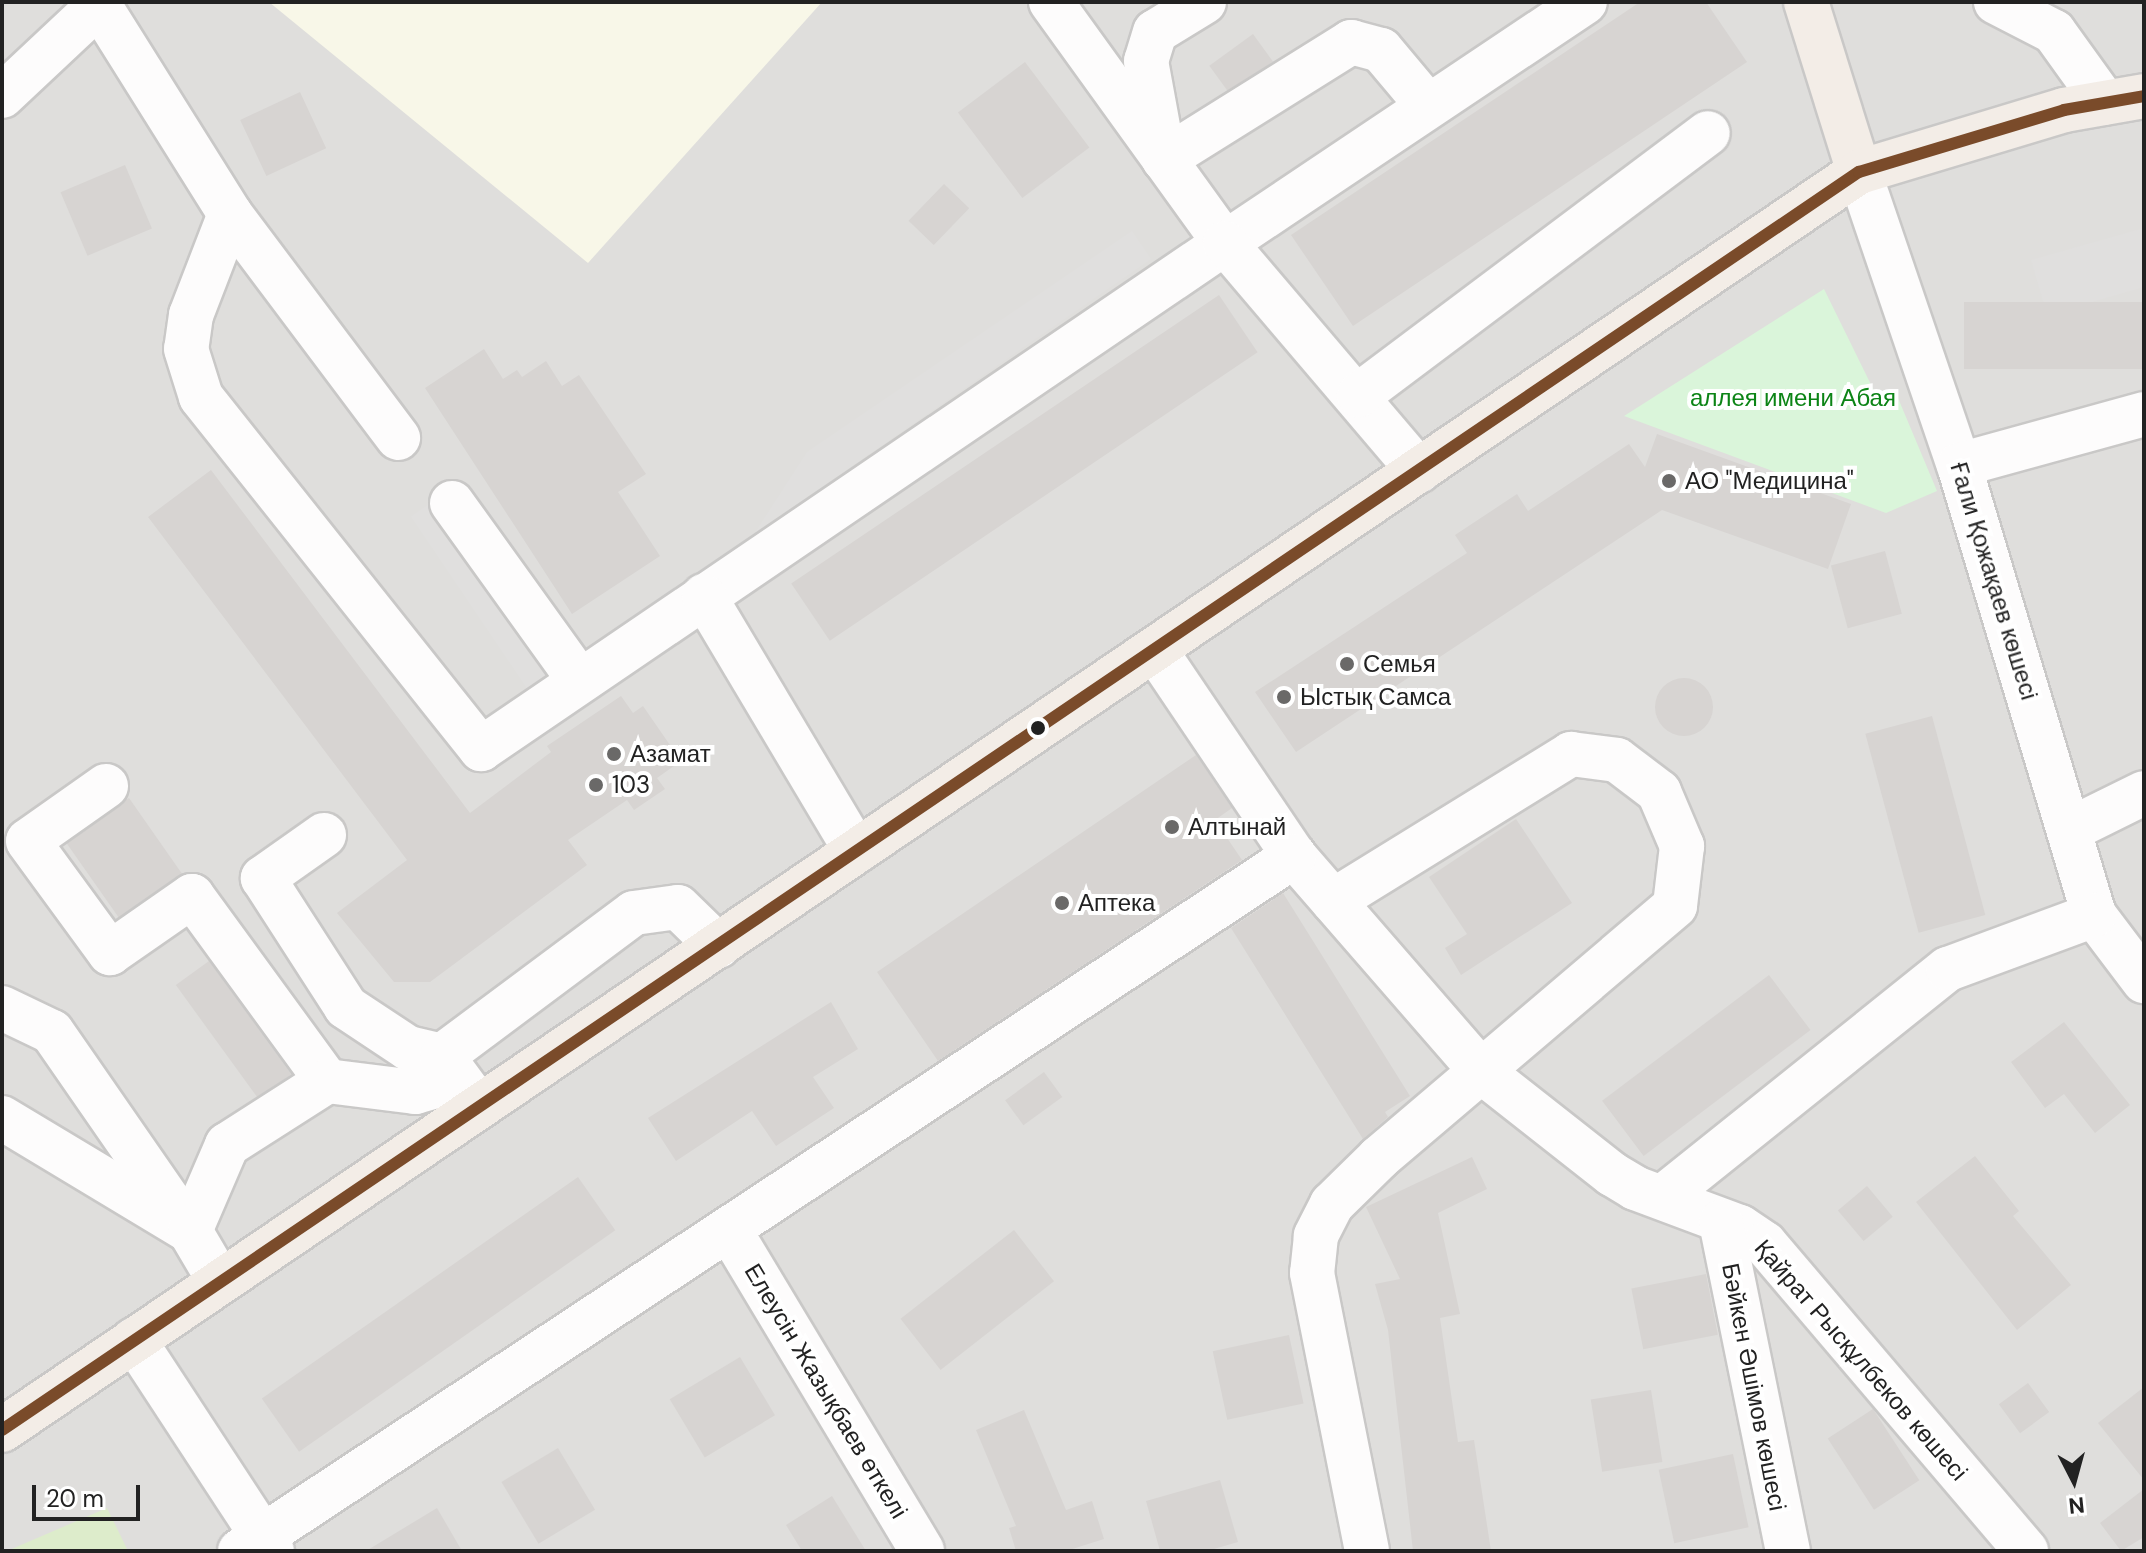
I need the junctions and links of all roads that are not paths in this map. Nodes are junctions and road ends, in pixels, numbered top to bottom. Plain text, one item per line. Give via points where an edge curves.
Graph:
1 (1051, 2) edge
2 (1204, 2) edge
3 (1585, 2) edge
4 (1806, 2) edge
5 (1996, 2) edge
6 (2, 96) edge
7 (2124, 99) edge
8 (1428, 106) junction
9 (1708, 133) dead end
10 (1164, 159) junction
11 (1859, 172) junction
12 (230, 214) junction
13 (1225, 243) junction
14 (1359, 395) junction
15 (2144, 414) edge
16 (398, 438) dead end
17 (1959, 465) junction
18 (1419, 471) junction
19 (452, 503) dead end
20 (704, 596) junction
21 (1155, 650) junction
22 (580, 681) junction
23 (106, 786) dead end
24 (2144, 793) edge
25 (2071, 829) junction
26 (324, 835) dead end
27 (856, 851) junction
28 (1294, 856) junction
29 (1333, 901) junction
30 (2094, 915) junction
31 (718, 946) junction
32 (2144, 981) edge
33 (2, 1008) edge
34 (1481, 1071) junction
35 (327, 1081) junction
36 (459, 1081) junction
37 (2, 1118) edge
38 (1663, 1197) junction
39 (1721, 1222) junction
40 (190, 1231) junction
41 (730, 1231) junction
42 (220, 1282) junction
43 (134, 1340) junction
44 (2, 1430) edge
45 (258, 1545) edge
46 (922, 1551) edge
47 (1367, 1551) edge
48 (1788, 1551) edge
49 (2026, 1551) edge

1 - 10 street
2 - 10 street via 1155,32 1146,61
3 - 8 street
4 - 11 main road
5 - 7 street via 2054,32
6 - 12 street via 99,5
7 - 11 main road
8 - 10 street via 1381,50 1351,42
8 - 13 street
9 - 14 street
10 - 13 street
11 - 17 street, Ғали Қожақаев көшесі
11 - 18 main road
12 - 16 street
12 - 22 street via 191,315 186,349 201,397 481,749
13 - 14 street
13 - 20 street
14 - 18 street
15 - 17 street
17 - 25 street, Ғали Қожақаев көшесі
18 - 21 main road
19 - 22 street
20 - 22 street
20 - 27 street
21 - 27 main road
21 - 28 street, Қайрат Рысқұлбеков көшесі
23 - 35 street via 28,841 110,953 192,896
24 - 25 street
25 - 30 street, Ғали Қожақаев көшесі
26 - 36 street via 263,878 346,1007
27 - 31 main road
28 - 29 street, Қайрат Рысқұлбеков көшесі
28 - 41 street
29 - 34 street, Қайрат Рысқұлбеков көшесі
29 - 34 street via 1571,754 1617,760 1659,792 1682,846 1675,906
30 - 32 street, Ғали Қожақаев көшесі
30 - 38 street via 1948,969
31 - 36 main road
31 - 36 street via 678,907 634,913
33 - 40 street via 52,1032
34 - 38 street, Қайрат Рысқұлбеков көшесі via 1612,1174
34 - 47 street via 1332,1204 1316,1236 1312,1273
35 - 36 street via 415,1092
35 - 40 street via 227,1145
36 - 42 main road
37 - 40 street
38 - 39 street, Қайрат Рысқұлбеков көшесі
39 - 48 street, Бәйкен Әшімов көшесі
39 - 49 street, Қайрат Рысқұлбеков көшесі via 1740,1227 1765,1244
40 - 42 street
41 - 45 street
41 - 46 street, Елеусін Жазықбаев өткелі
42 - 43 main road
43 - 44 main road
43 - 45 street

